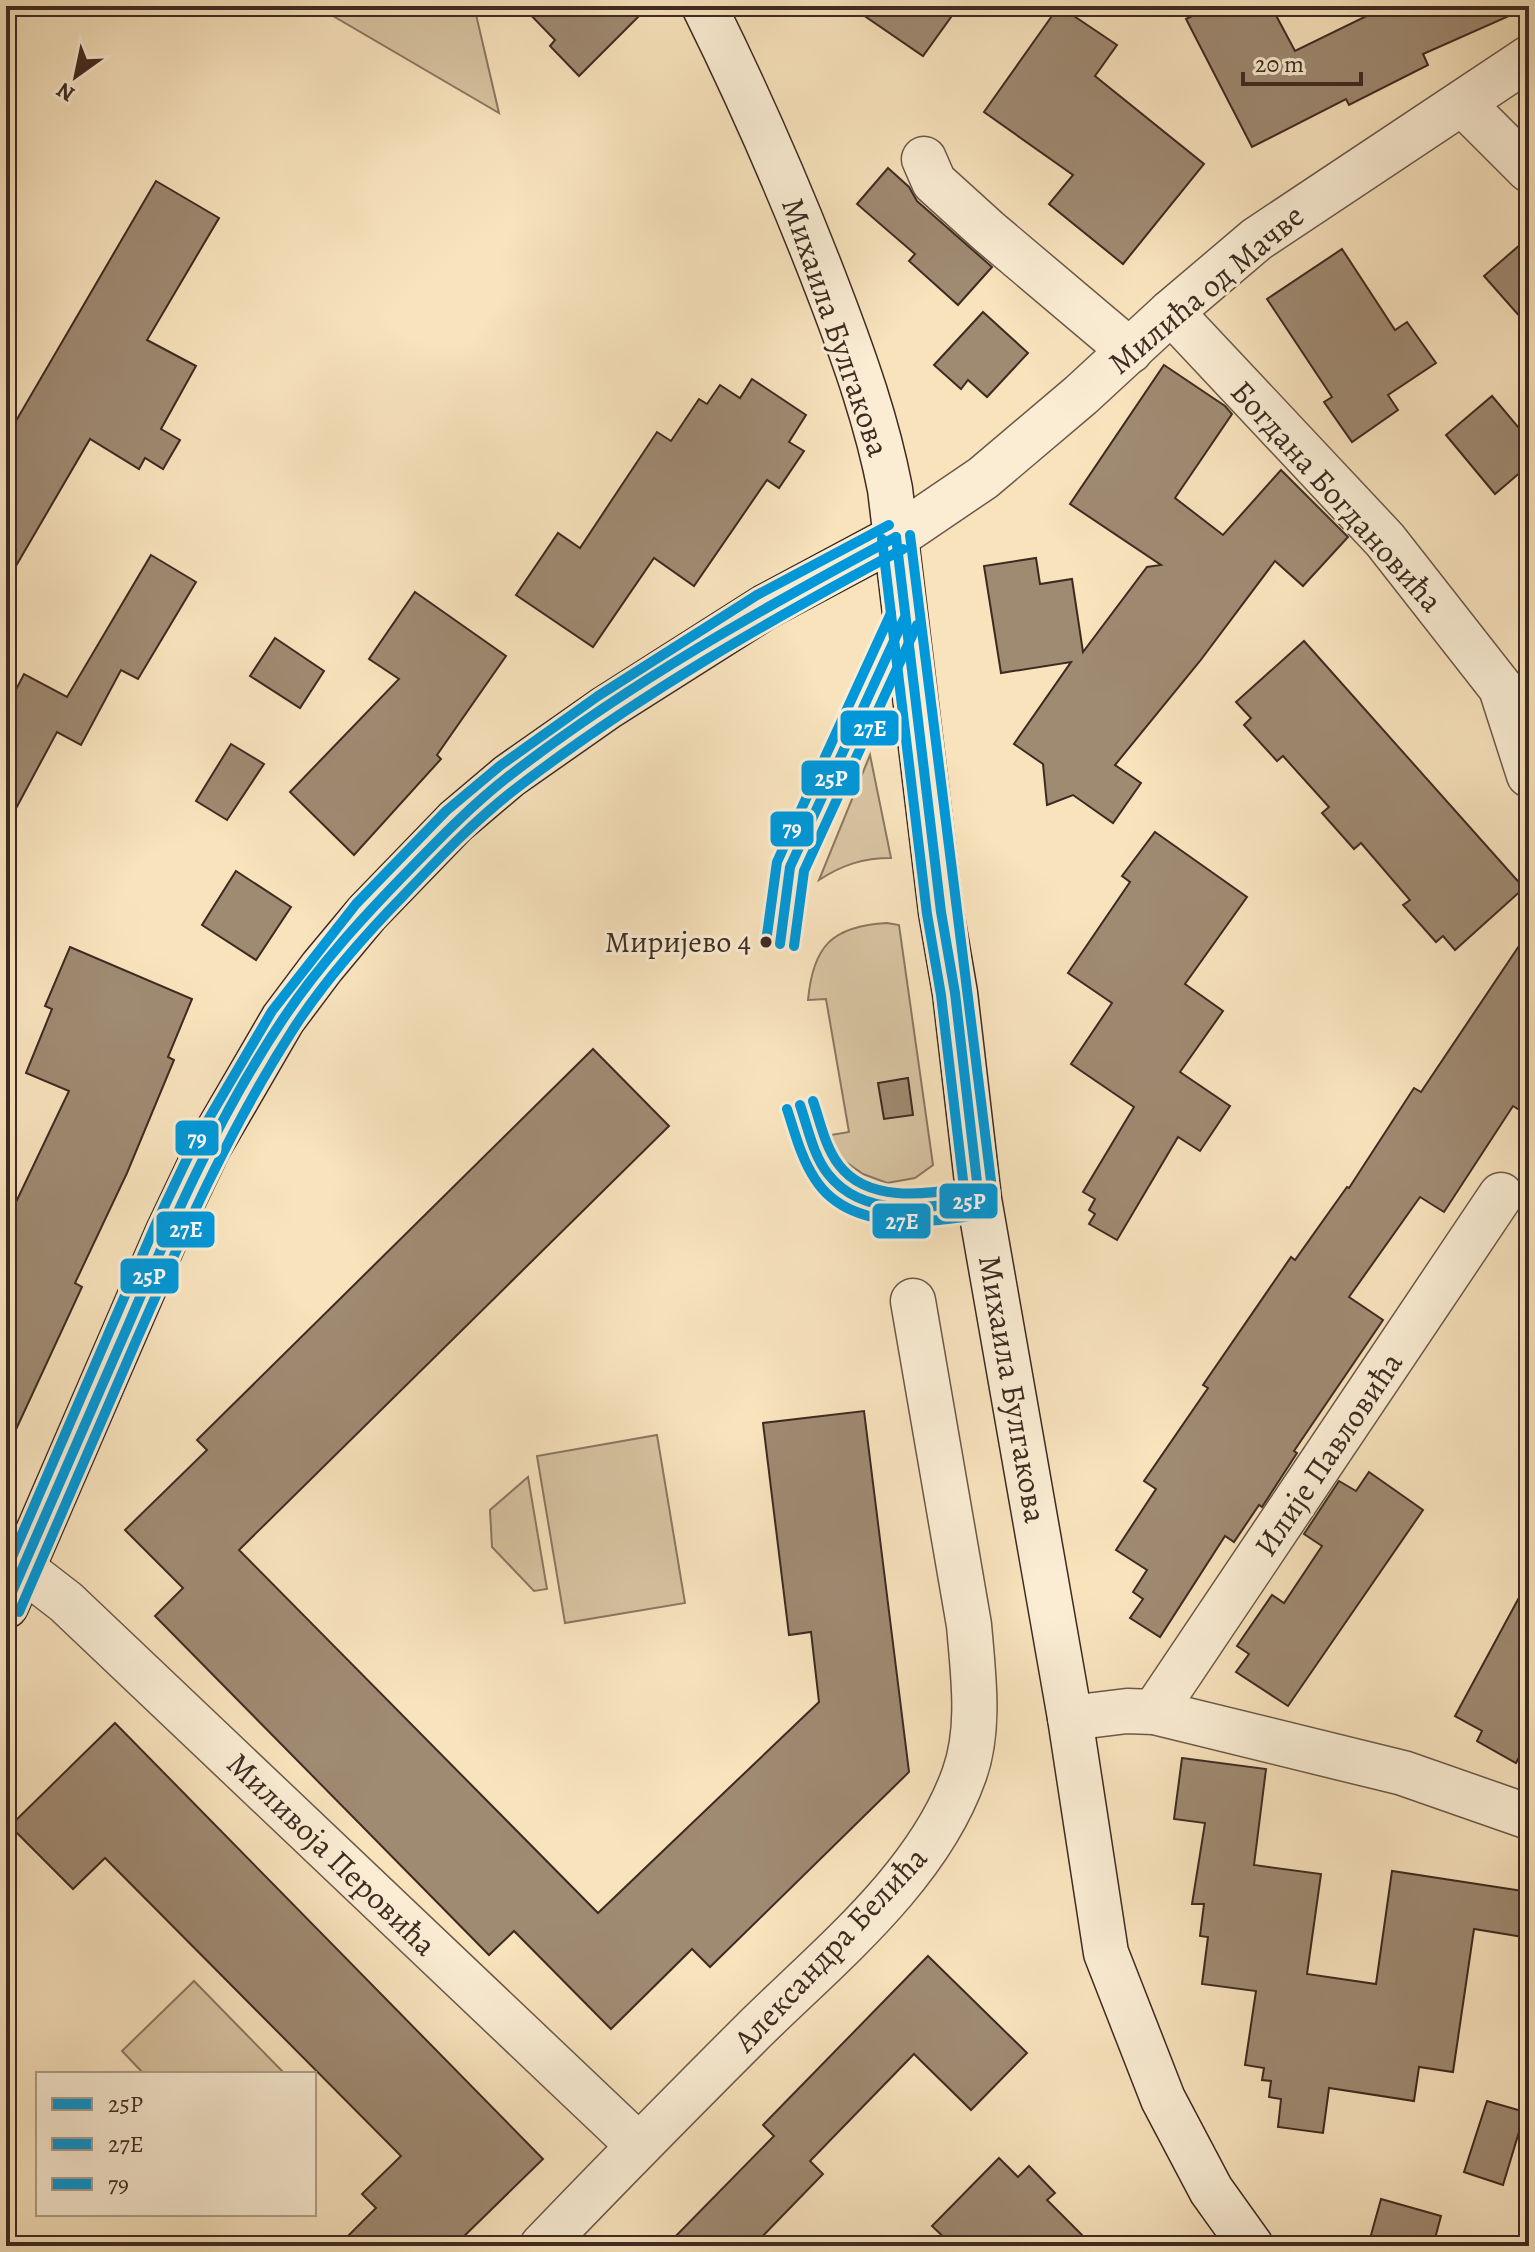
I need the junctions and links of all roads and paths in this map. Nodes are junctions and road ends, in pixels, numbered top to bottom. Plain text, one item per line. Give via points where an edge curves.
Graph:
1 (704, 6) edge
2 (1529, 58) edge
3 (1463, 104) junction
4 (924, 159) dead end
5 (1529, 170) edge
6 (1171, 312) junction
7 (1130, 351) junction
8 (896, 537) junction
9 (1529, 775) edge
10 (1501, 1195) dead end
11 (913, 1301) dead end
12 (14, 1587) edge
13 (1154, 1712) junction
14 (1070, 1718) junction
15 (1529, 1817) edge
16 (638, 2145) junction
17 (542, 2246) edge
18 (1251, 2246) edge

1 - 8 street, Михаила Булгакова via 787,184 846,335 879,436
2 - 3 street, Милића од Мачве
3 - 5 street
3 - 6 street, Милића од Мачве via 1267,231
4 - 7 street via 934,182
6 - 7 street, Милића од Мачве
6 - 9 street, Богдана Богдановића via 1385,540 1492,676 1501,688
7 - 8 street, Милића од Мачве via 983,478
8 - 12 street, Милића од Мачве via 765,607 509,776 456,821 358,924 283,1019 208,1148
8 - 14 street, Михаила Булгакова via 979,1199
10 - 13 street, Илије Павловића
11 - 16 street, Александра Белића via 969,1625 973,1714 966,1772 934,1838 884,1901
12 - 16 street, Миливоја Перовића via 66,1602
13 - 14 street
13 - 15 street via 1403,1773
14 - 18 street, Михаила Булгакова via 1106,1953 1163,2099 1211,2190
16 - 17 street, Александра Белића

